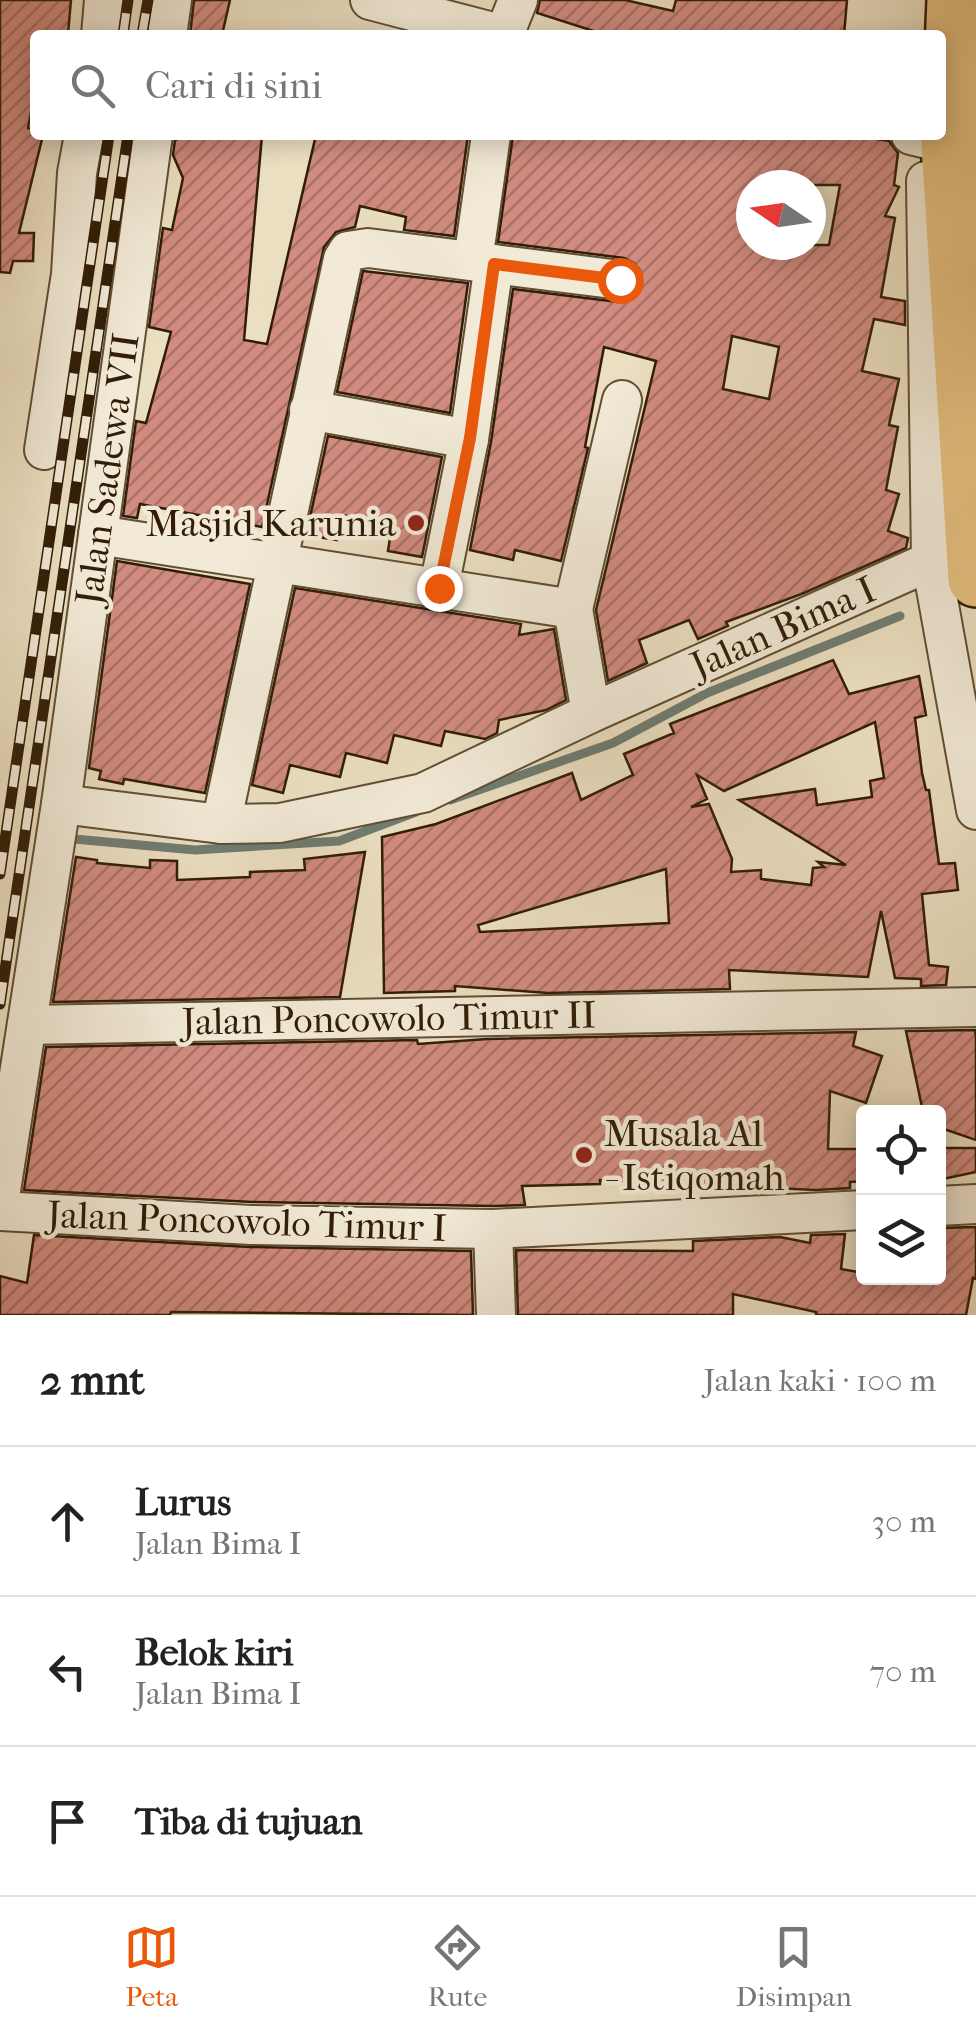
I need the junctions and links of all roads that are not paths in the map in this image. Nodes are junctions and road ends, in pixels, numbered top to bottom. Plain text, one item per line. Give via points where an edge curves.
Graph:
1 (104, 0) edge
2 (172, 0) edge
3 (370, 0) edge
4 (518, 0) edge
5 (931, 0) edge
6 (955, 0) edge
7 (101, 30) edge
8 (168, 30) edge
9 (485, 30) edge
10 (506, 30) edge
11 (930, 30) edge
12 (946, 70) edge
13 (83, 140) edge
14 (153, 140) edge
15 (491, 140) edge
16 (937, 141) edge
17 (483, 262) junction
18 (620, 280) dead end
19 (622, 400) dead end
20 (309, 410) junction
21 (470, 438) junction
22 (44, 450) dead end
23 (98, 535) junction
24 (964, 559) edge
25 (276, 564) junction
26 (439, 588) junction
27 (572, 609) junction
28 (592, 713) junction
29 (61, 804) junction
30 (976, 810) edge
31 (221, 824) junction
32 (976, 1007) edge
33 (26, 1025) junction
34 (0, 1197) edge
35 (976, 1204) edge
36 (946, 1206) edge
37 (856, 1210) edge
38 (0, 1212) edge
39 (493, 1230) junction
40 (496, 1315) edge

1 - 7 street
2 - 8 street
3 - 9 street
4 - 10 street
5 - 11 street
6 - 12 main road
13 - 22 street via 72,274
14 - 23 street, Jalan Sadewa VII
15 - 17 street
16 - 24 main road
17 - 18 street
17 - 20 street via 348,251
17 - 21 street
19 - 27 street
20 - 21 street
20 - 25 street
21 - 26 street
23 - 25 street
23 - 29 street, Jalan Sadewa VII
24 - 28 street, Jalan Bima I
24 - 30 street
25 - 26 street
25 - 31 street
26 - 27 street
27 - 28 street
28 - 31 street, Jalan Bima I via 423,793 280,822
29 - 31 street, Jalan Bima I
29 - 33 street
32 - 33 street, Jalan Poncowolo Timur II
33 - 34 street, Jalan Poncowolo Timur I
35 - 36 street
37 - 39 street, Jalan Poncowolo Timur I
38 - 39 street, Jalan Poncowolo Timur I
39 - 40 street, Jalan Poncowolo Timur I

